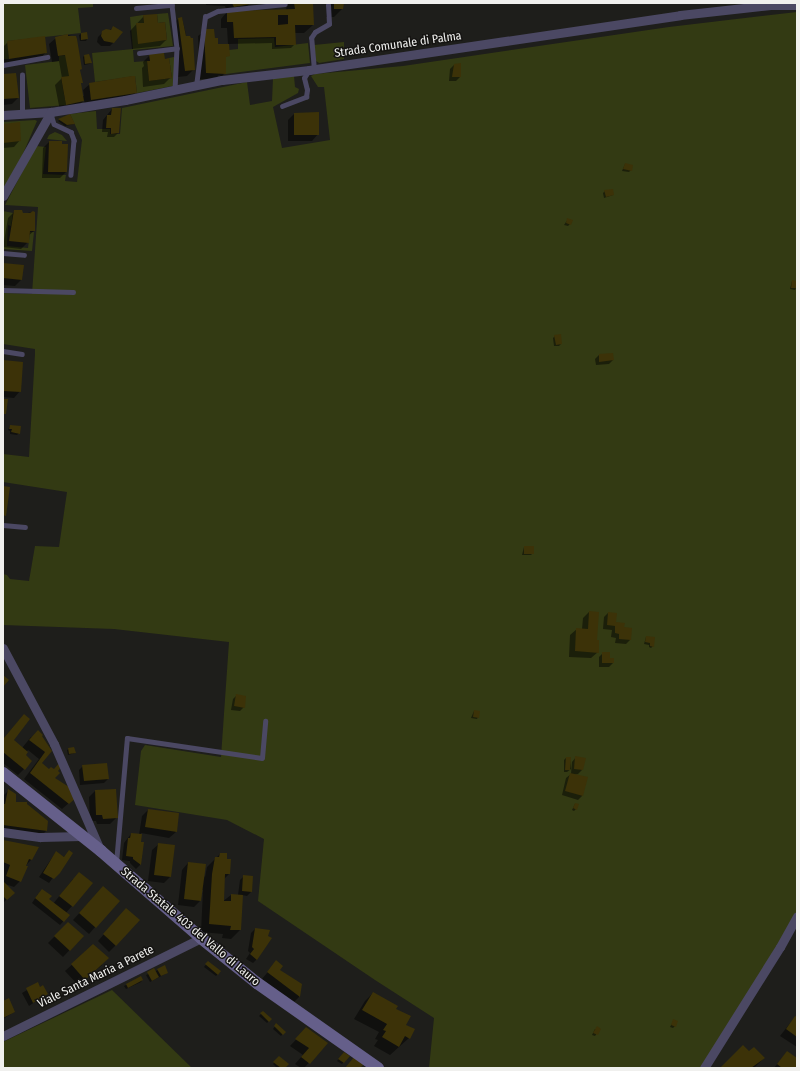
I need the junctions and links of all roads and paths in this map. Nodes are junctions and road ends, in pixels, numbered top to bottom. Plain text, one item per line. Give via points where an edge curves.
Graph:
1 (285, 4) edge
2 (328, 5) dead end
3 (797, 5) edge
4 (136, 8) dead end
5 (176, 48) junction
6 (139, 53) dead end
7 (47, 57) dead end
8 (3, 65) edge
9 (311, 70) junction
10 (22, 75) dead end
11 (196, 86) junction
12 (175, 90) junction
13 (282, 106) dead end
14 (51, 112) junction
15 (22, 113) junction
16 (3, 115) edge
17 (71, 175) dead end
18 (3, 196) edge
19 (3, 253) edge
20 (24, 255) dead end
21 (3, 290) edge
22 (73, 292) dead end
23 (3, 351) edge
24 (22, 354) dead end
25 (3, 525) edge
26 (25, 527) dead end
27 (3, 648) edge
28 (265, 721) dead end
29 (3, 773) edge
30 (3, 832) edge
31 (81, 836) junction
32 (101, 851) junction
33 (116, 865) junction
34 (797, 916) edge
35 (201, 938) junction
36 (3, 1036) edge
37 (378, 1068) edge
38 (704, 1068) edge

1 - 11 lane via 218,11 204,17
2 - 9 lane via 329,24 315,32 311,38
3 - 9 street, Strada Comunale di Palma via 770,5 680,15
4 - 5 lane via 172,5
5 - 6 lane
5 - 12 lane
7 - 8 lane
9 - 11 street, Strada Comunale di Palma via 222,80
9 - 13 lane via 304,78 306,97
10 - 15 lane
11 - 12 street, Strada Comunale di Palma
12 - 14 street, Strada Comunale di Palma
14 - 15 street, Strada Comunale di Palma
14 - 17 lane via 54,124 71,132 74,140
14 - 18 street
15 - 16 street, Strada Comunale di Palma
19 - 20 lane
21 - 22 lane
23 - 24 lane
25 - 26 lane
27 - 32 street via 54,744
28 - 33 lane via 262,758 127,738
29 - 31 main road, Strada Statale 403 del Vallo di Lauro
30 - 31 street via 40,837
31 - 32 main road, Strada Statale 403 del Vallo di Lauro
32 - 33 main road, Strada Statale 403 del Vallo di Lauro
33 - 35 main road, Strada Statale 403 del Vallo di Lauro
34 - 38 street
35 - 36 street, Viale Santa Maria a Parete
35 - 37 main road, Strada Statale 403 del Vallo di Lauro via 257,983

